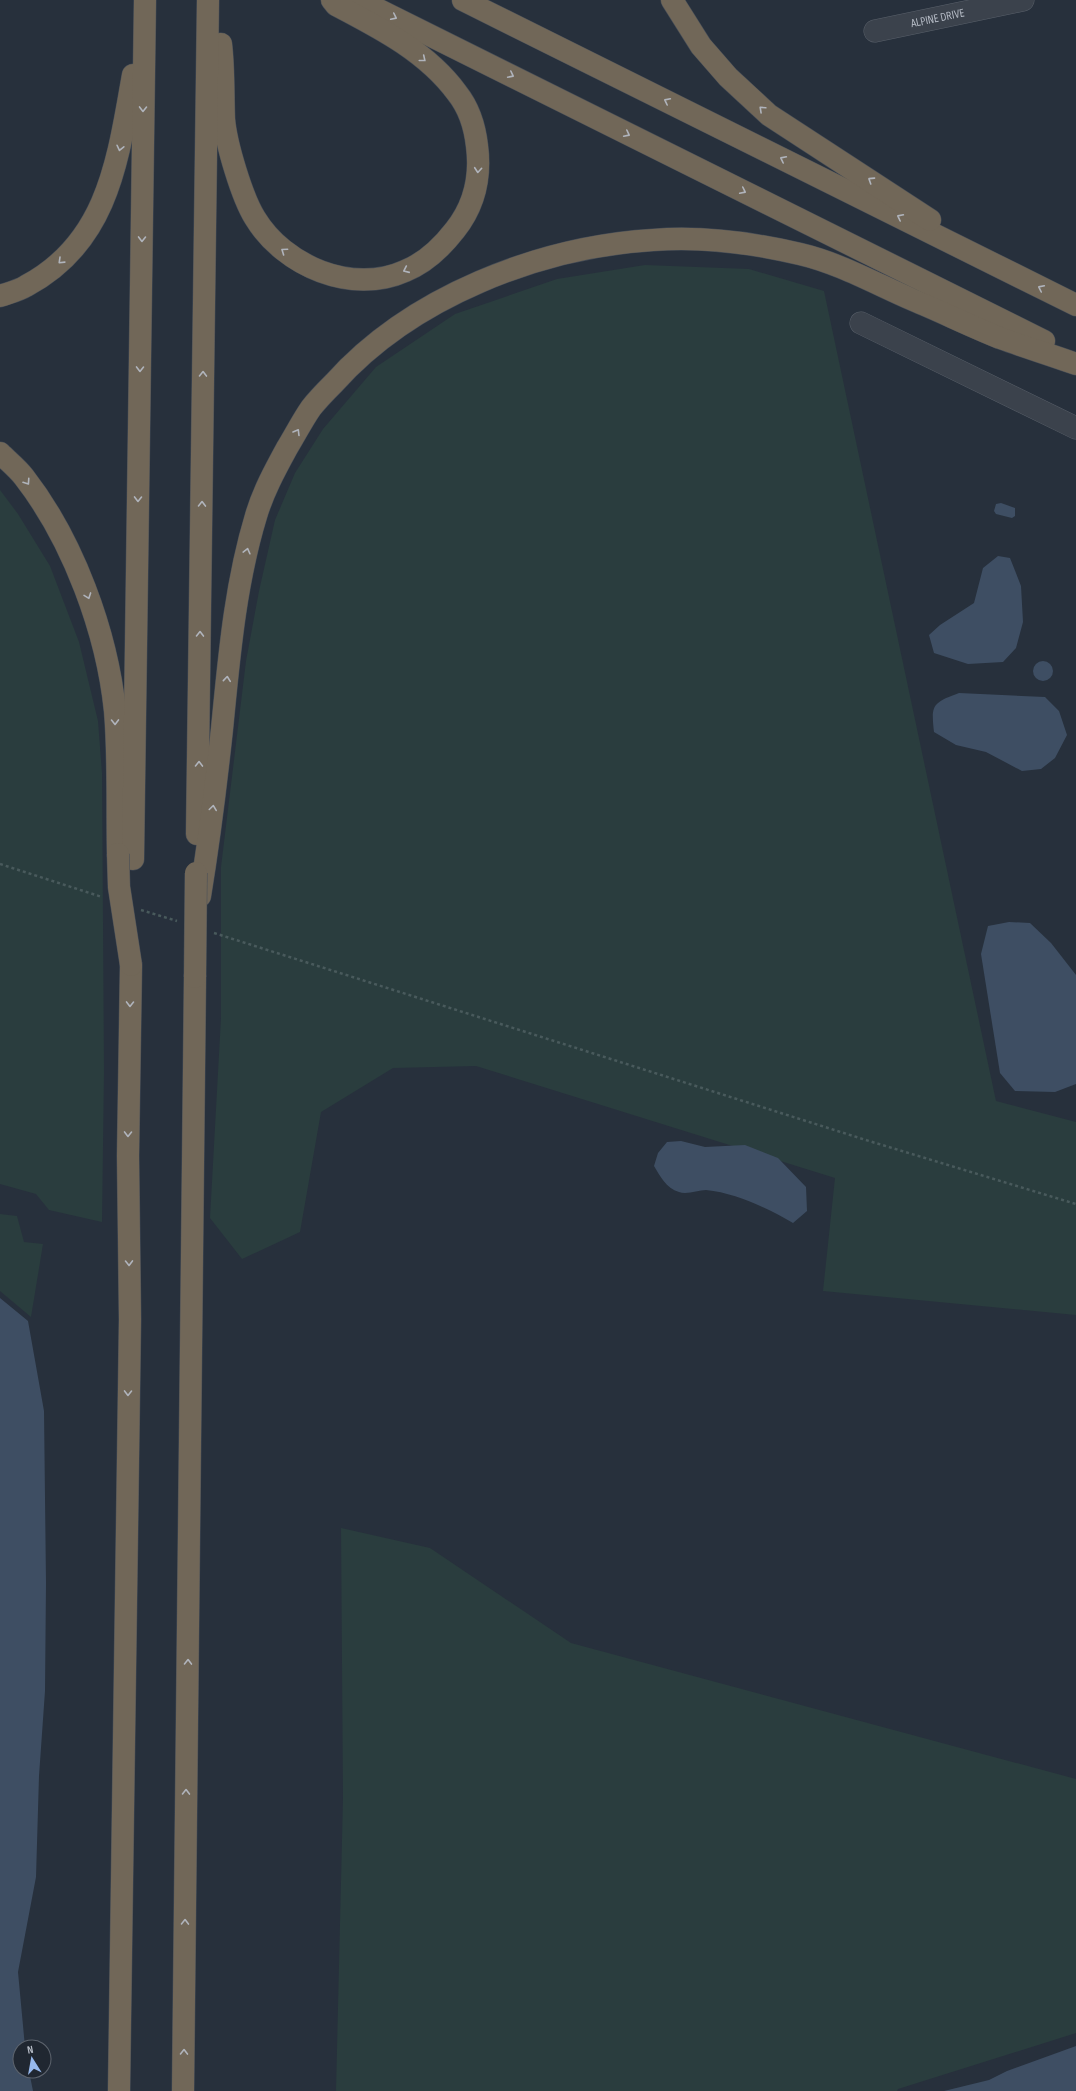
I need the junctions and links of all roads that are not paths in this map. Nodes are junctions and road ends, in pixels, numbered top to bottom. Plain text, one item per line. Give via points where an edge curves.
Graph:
1 (208, 0) edge
2 (216, 0) edge
3 (332, 0) edge
4 (359, 0) edge
5 (464, 0) edge
6 (672, 0) edge
7 (1023, 0) edge
8 (145, 7) edge
9 (875, 31) dead end
10 (1008, 271) junction
11 (0, 296) edge
12 (1076, 305) edge
13 (861, 323) dead end
14 (1076, 357) edge
15 (1076, 364) edge
16 (1076, 428) edge
17 (0, 453) edge
18 (126, 856) junction
19 (200, 874) junction
20 (119, 2091) edge
21 (183, 2091) edge

19 -> 1 highway
3 -> 2 highway via 336,5 381,28 437,71 458,94 469,113 476,134 478,168 473,200 462,221 448,240 430,257 405,272 376,279 323,273 300,262 274,244 255,218 244,195 225,122
4 -> 14 highway
10 -> 5 highway
10 -> 6 highway via 769,115 728,77 701,46
7 - 9 street, ALPINE DRIVE
8 -> 11 highway via 113,174 96,217 76,246 55,266 26,286
8 -> 18 highway
12 -> 10 highway
13 - 16 street
19 -> 15 highway via 216,788 231,644 245,556 267,486 312,406 342,374 376,342 442,300 502,273 596,246 654,239 747,244 803,255 835,266 998,337
17 -> 18 highway via 23,476 50,516 82,581 97,621 108,660 115,712
18 -> 20 highway, bridge via 119,887 131,964 128,1156 130,1319
21 -> 19 highway, bridge via 195,977

